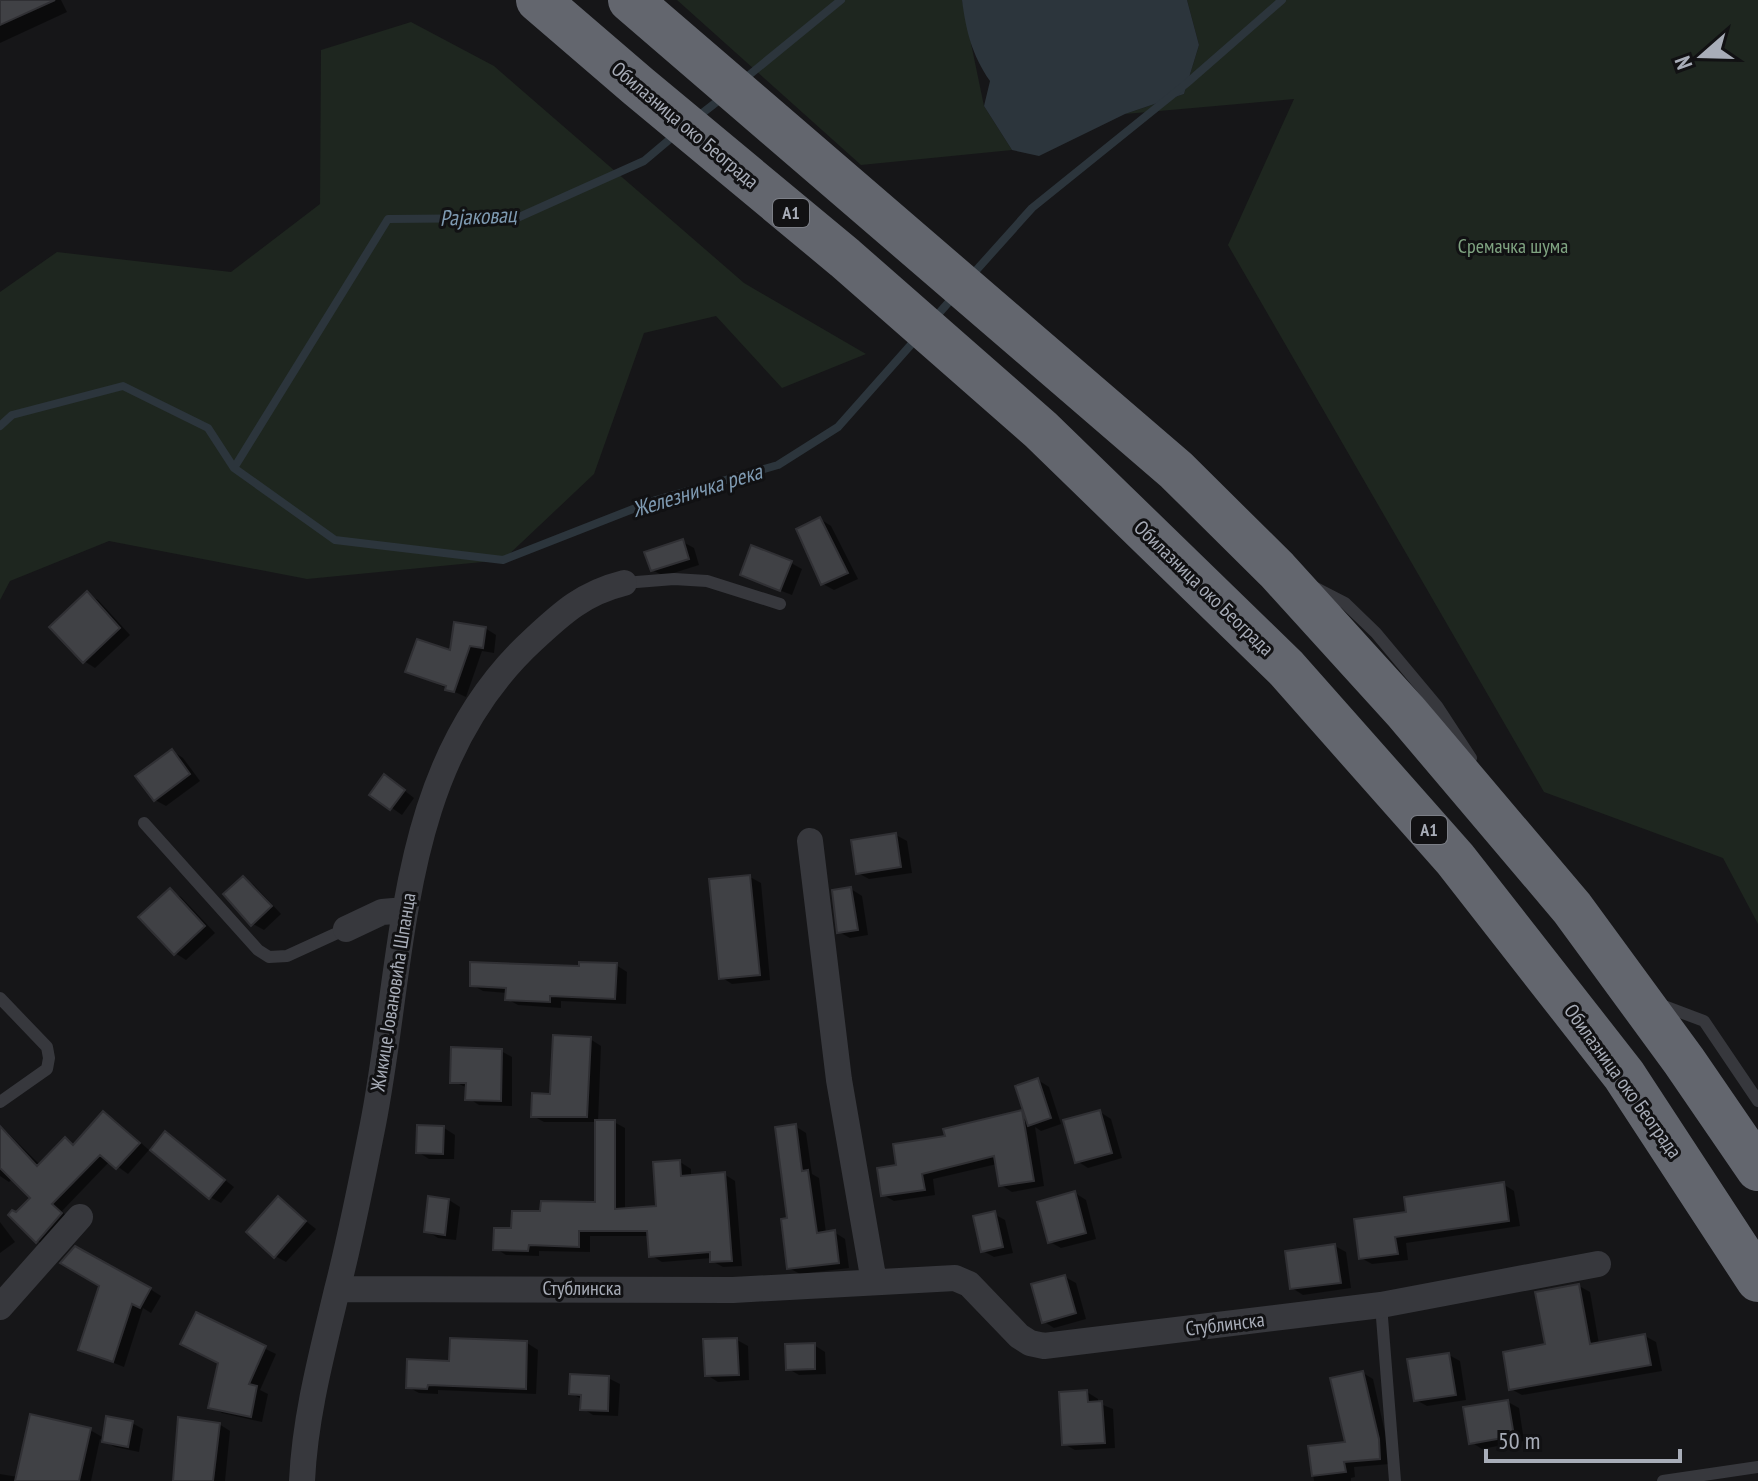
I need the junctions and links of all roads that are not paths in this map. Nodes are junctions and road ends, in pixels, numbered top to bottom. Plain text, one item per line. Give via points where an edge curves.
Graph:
1 (538, 0) edge
2 (630, 0) edge
3 (1277, 570) junction
4 (624, 583) joint
5 (780, 604) dead end
6 (1475, 766) dead end
7 (1482, 780) dead end
8 (144, 823) dead end
9 (1501, 823) junction
10 (810, 841) dead end
11 (405, 910) junction
12 (346, 929) joint
13 (1635, 994) junction
14 (0, 998) edge
15 (1758, 1101) edge
16 (0, 1102) edge
17 (1758, 1169) edge
18 (80, 1217) dead end
19 (1598, 1264) dead end
20 (1758, 1280) edge
21 (874, 1282) junction
22 (338, 1289) junction
23 (1381, 1305) junction
24 (0, 1307) edge
25 (1758, 1467) edge
26 (302, 1481) edge
27 (1395, 1481) edge
28 (1663, 1481) edge

1 - 20 highway, Обилазница око Београда / A1 via 1041,430 1286,668 1455,859 1624,1075
2 - 3 highway via 1176,470
3 - 6 lane via 1345,603 1376,633 1437,706
3 - 9 highway
4 - 5 lane via 707,581
4 - 11 street, Жикице Јовановића Шпанца via 599,590 559,616 507,664 466,723 433,794
7 - 9 lane
8 - 12 lane via 269,957 287,956
9 - 13 highway
10 - 21 street via 839,1080
11 - 12 street via 382,912
11 - 22 street, Жикице Јовановића Шпанца via 374,1121
13 - 15 lane via 1704,1021
13 - 17 highway
14 - 16 lane via 47,1047 49,1058 47,1069
18 - 24 street
19 - 23 street, Стублинска
21 - 22 street, Стублинска via 733,1290
21 - 23 street, Стублинска via 961,1279 1019,1336 1044,1346
22 - 26 street, Жикице Јовановића Шпанца via 320,1355
23 - 27 lane
25 - 28 lane

